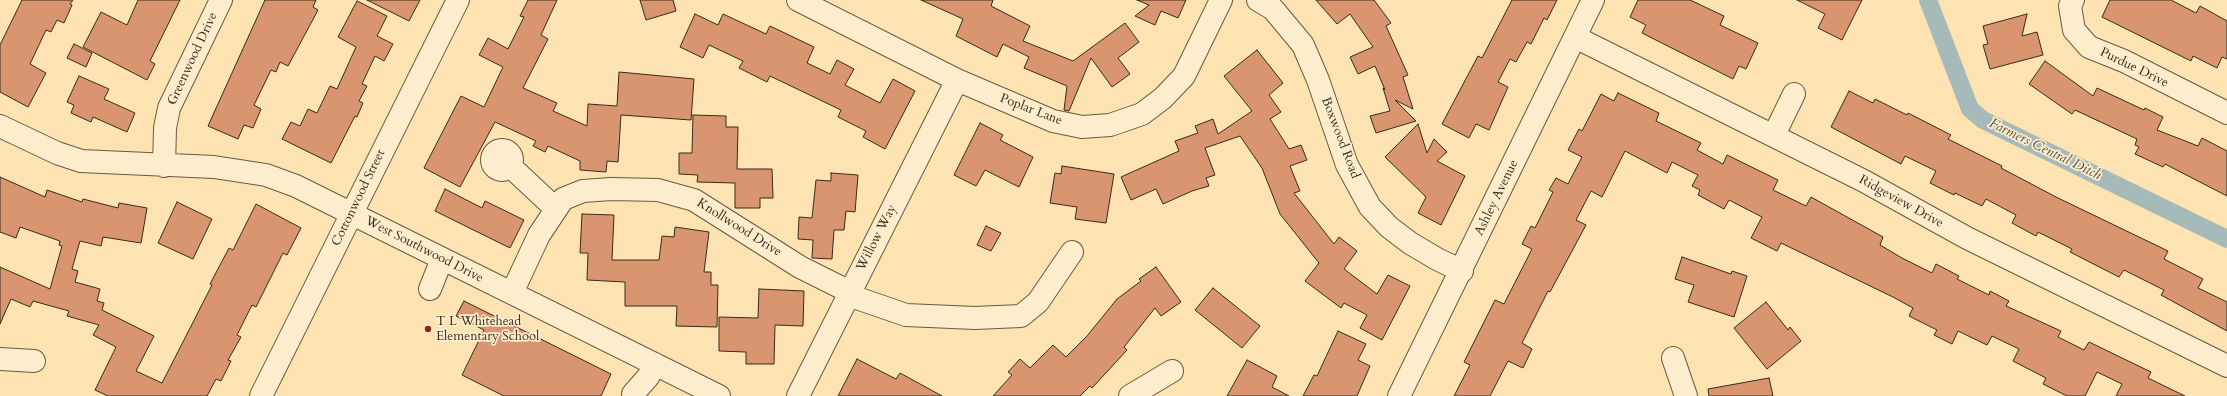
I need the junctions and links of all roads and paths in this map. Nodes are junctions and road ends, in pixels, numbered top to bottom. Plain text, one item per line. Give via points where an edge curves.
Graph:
1 (220, 0) edge
2 (458, 0) edge
3 (798, 0) edge
4 (1221, 0) edge
5 (1258, 0) edge
6 (1593, 0) edge
7 (2073, 0) edge
8 (1575, 37) junction
9 (957, 80) junction
10 (1794, 94) dead end
11 (2227, 113) edge
12 (0, 126) edge
13 (1774, 135) junction
14 (164, 166) junction
15 (510, 166) dead end
16 (556, 209) junction
17 (352, 213) junction
18 (1072, 252) dead end
19 (442, 260) junction
20 (1462, 271) junction
21 (430, 289) dead end
22 (512, 293) junction
23 (849, 293) junction
24 (1674, 358) dead end
25 (0, 359) edge
26 (34, 361) dead end
27 (655, 364) junction
28 (2227, 366) edge
29 (1172, 372) dead end
30 (633, 394) dead end
31 (261, 396) edge
32 (719, 396) edge
33 (798, 396) edge
34 (1130, 396) edge
35 (1400, 396) edge
36 (1686, 396) edge

1 - 14 street, Greenwood Drive via 169,108 165,128
2 - 17 street, Cottonwood Street
3 - 9 street, Poplar Lane
4 - 9 street, Poplar Lane via 1184,76 1163,98 1142,114 1110,125 1082,127 1052,121
5 - 20 street, Boxwood Road via 1273,9 1303,45 1318,80 1347,165 1370,207 1389,227 1410,242
6 - 8 street, Ashley Avenue
7 - 11 street, Purdue Drive via 2070,6 2074,30 2089,47
8 - 13 street, Ridgeview Drive
8 - 20 street, Ashley Avenue
9 - 23 street, Willow Way
10 - 13 street
12 - 14 street, West Southwood Drive via 57,153 81,161
13 - 28 street, Ridgeview Drive via 1864,181 1966,238
14 - 17 street, West Southwood Drive via 214,167 266,175 296,186
15 - 16 street
16 - 22 street, Knollwood Drive via 539,235
16 - 23 street, Knollwood Drive via 563,199 583,191 604,189 658,190 694,200 800,266
17 - 19 street, West Southwood Drive
17 - 31 street, Cottonwood Street
18 - 23 street, Knollwood Drive via 1038,302 1021,316 975,318 906,315
19 - 21 street
19 - 22 street, West Southwood Drive
20 - 35 street, Ashley Avenue
22 - 27 street, West Southwood Drive
23 - 33 street, Willow Way
24 - 36 street
25 - 26 street
27 - 30 street via 648,377
27 - 32 street, West Southwood Drive
29 - 34 street

